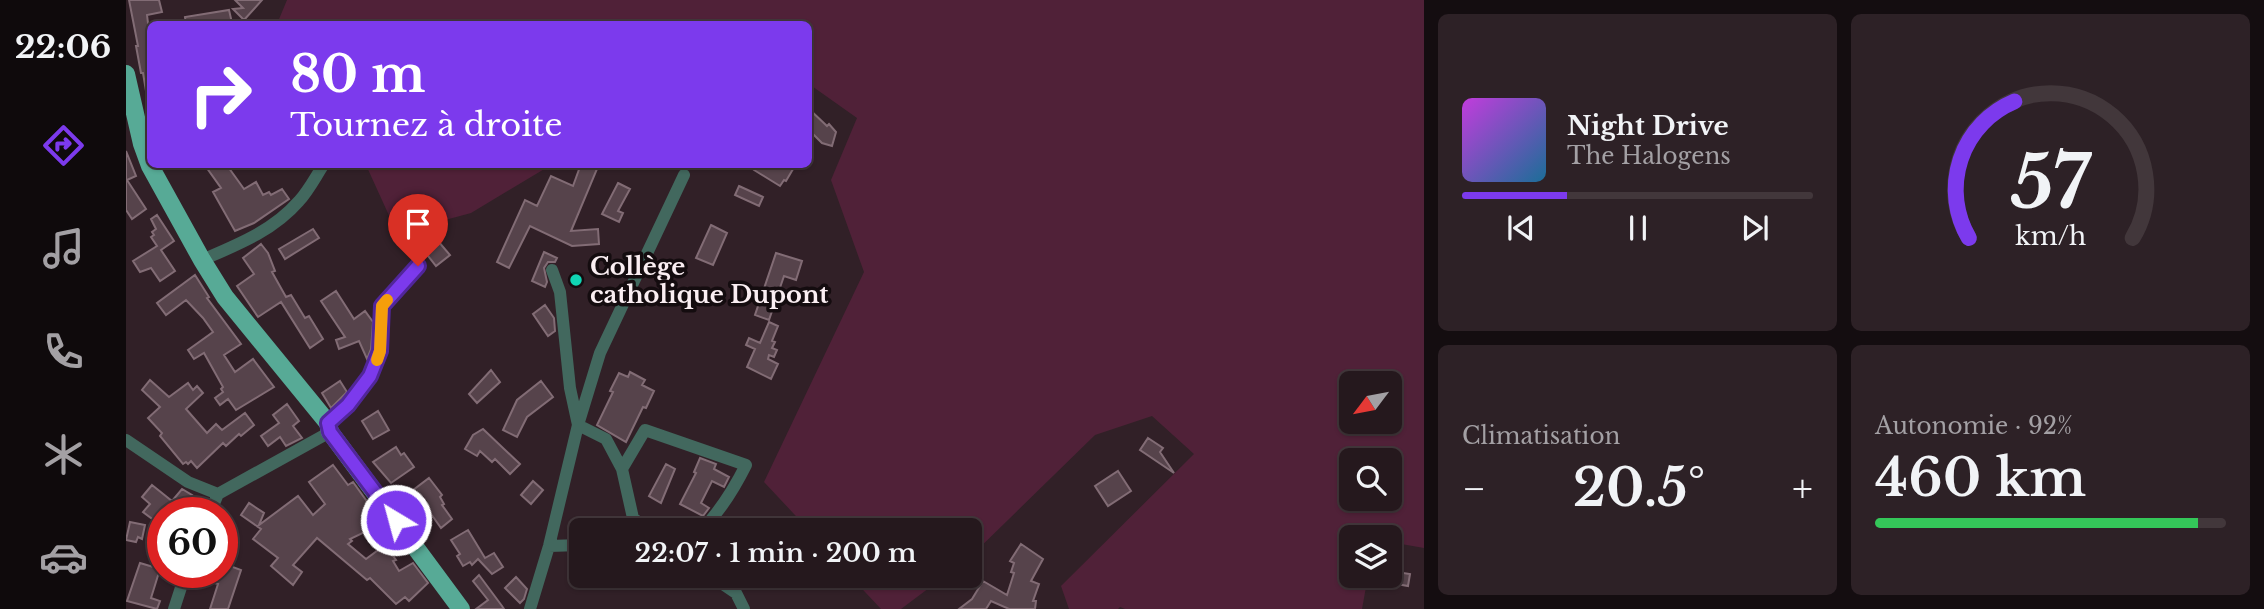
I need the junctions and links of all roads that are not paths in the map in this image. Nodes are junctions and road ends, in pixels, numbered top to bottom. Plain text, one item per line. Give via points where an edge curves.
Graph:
1 (126, 74) edge
2 (147, 158) edge
3 (151, 168) edge
4 (321, 168) edge
5 (684, 175) dead end
6 (202, 260) junction
7 (418, 266) dead end
8 (552, 270) dead end
9 (578, 425) junction
10 (329, 427) junction
11 (126, 440) edge
12 (622, 468) junction
13 (218, 494) junction
14 (217, 497) edge
15 (633, 518) edge
16 (714, 518) edge
17 (569, 545) edge
18 (549, 546) junction
19 (181, 588) edge
20 (729, 588) edge
21 (174, 609) edge
22 (461, 609) edge
23 (530, 609) edge
24 (744, 609) edge

1 - 2 main road
3 - 6 main road
4 - 6 street via 284,217
5 - 9 street via 600,353
6 - 10 main road via 225,297
7 - 10 street via 382,306 380,351 370,376
8 - 9 street via 560,292
9 - 12 street via 606,439
9 - 18 street
10 - 13 street
10 - 22 main road
11 - 13 street via 188,482
12 - 15 street
12 - 16 street via 645,430 746,465
13 - 14 street
17 - 18 street
18 - 23 street
19 - 21 street
20 - 24 street

